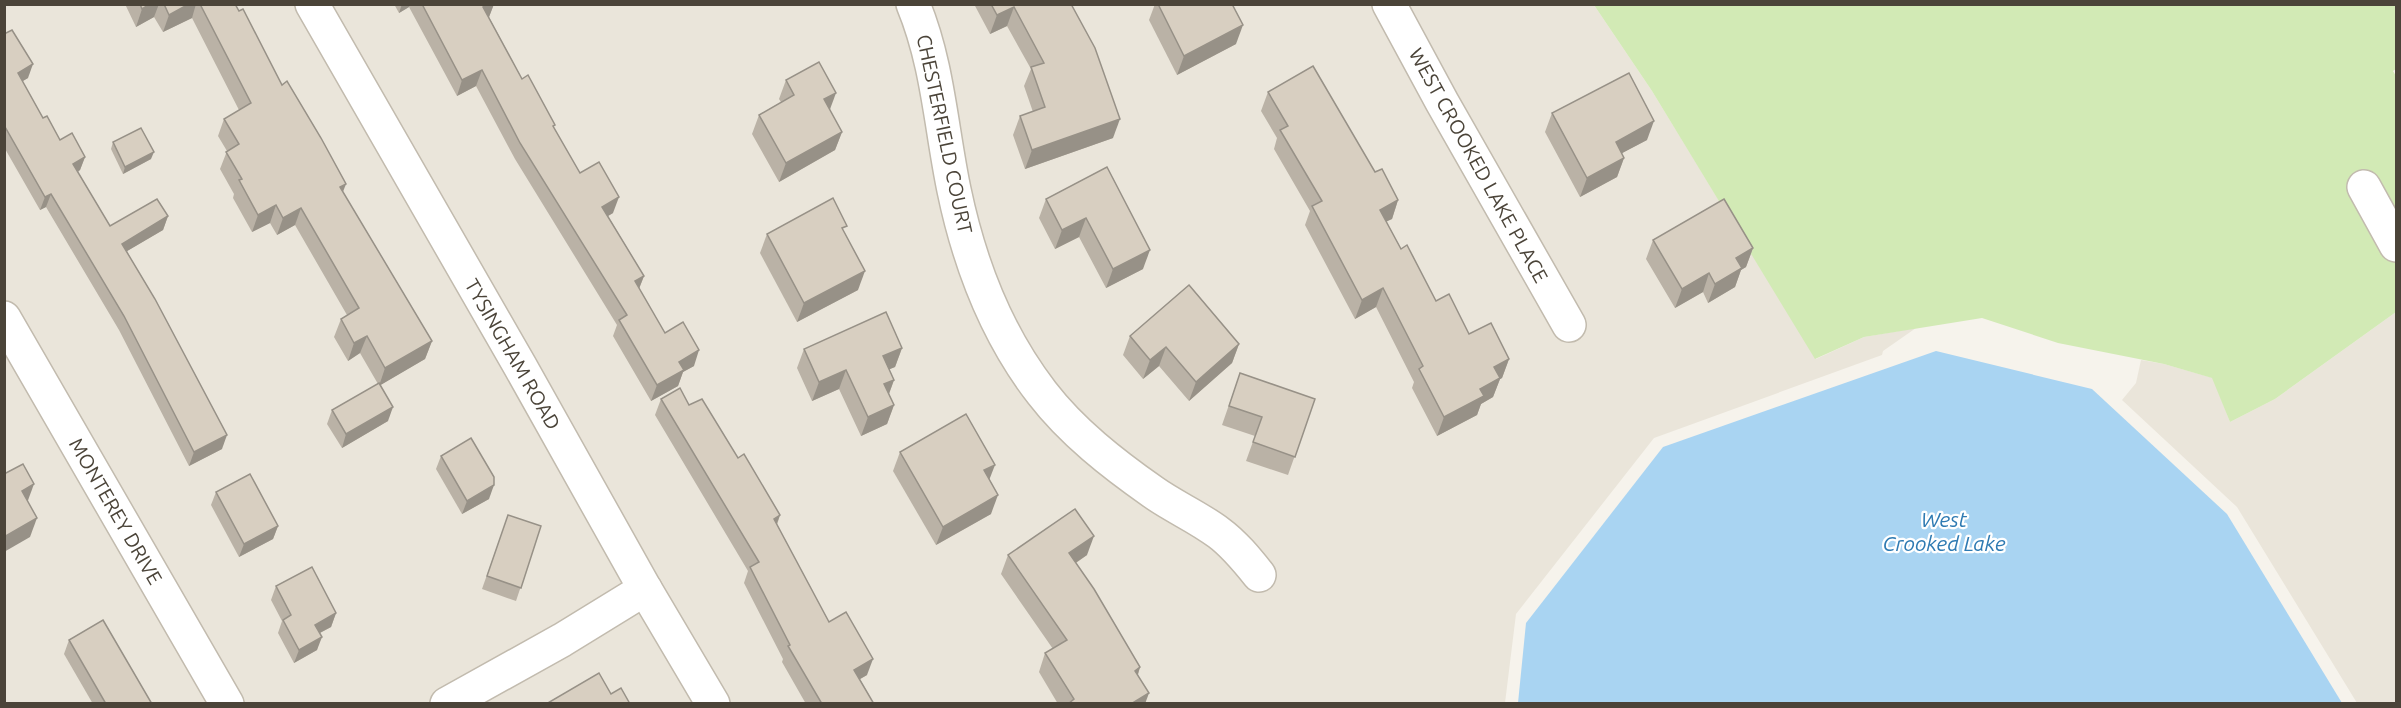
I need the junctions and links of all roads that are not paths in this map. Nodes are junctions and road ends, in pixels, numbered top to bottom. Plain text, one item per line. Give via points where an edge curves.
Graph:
1 (312, 4) edge
2 (913, 4) edge
3 (1389, 4) edge
4 (2364, 187) dead end
5 (2397, 245) edge
6 (4, 318) edge
7 (1569, 325) dead end
8 (1259, 575) dead end
9 (645, 589) junction
10 (227, 704) edge
11 (447, 704) edge
12 (713, 704) edge

1 - 9 street, TYSINGHAM ROAD
2 - 8 street, CHESTERFIELD COURT via 935,74 954,191 972,255 1013,352 1043,394 1096,449 1155,493 1219,533
3 - 7 street, WEST CROOKED LAKE PLACE
4 - 5 street
6 - 10 street, MONTEREY DRIVE
9 - 11 street
9 - 12 street, TYSINGHAM ROAD

